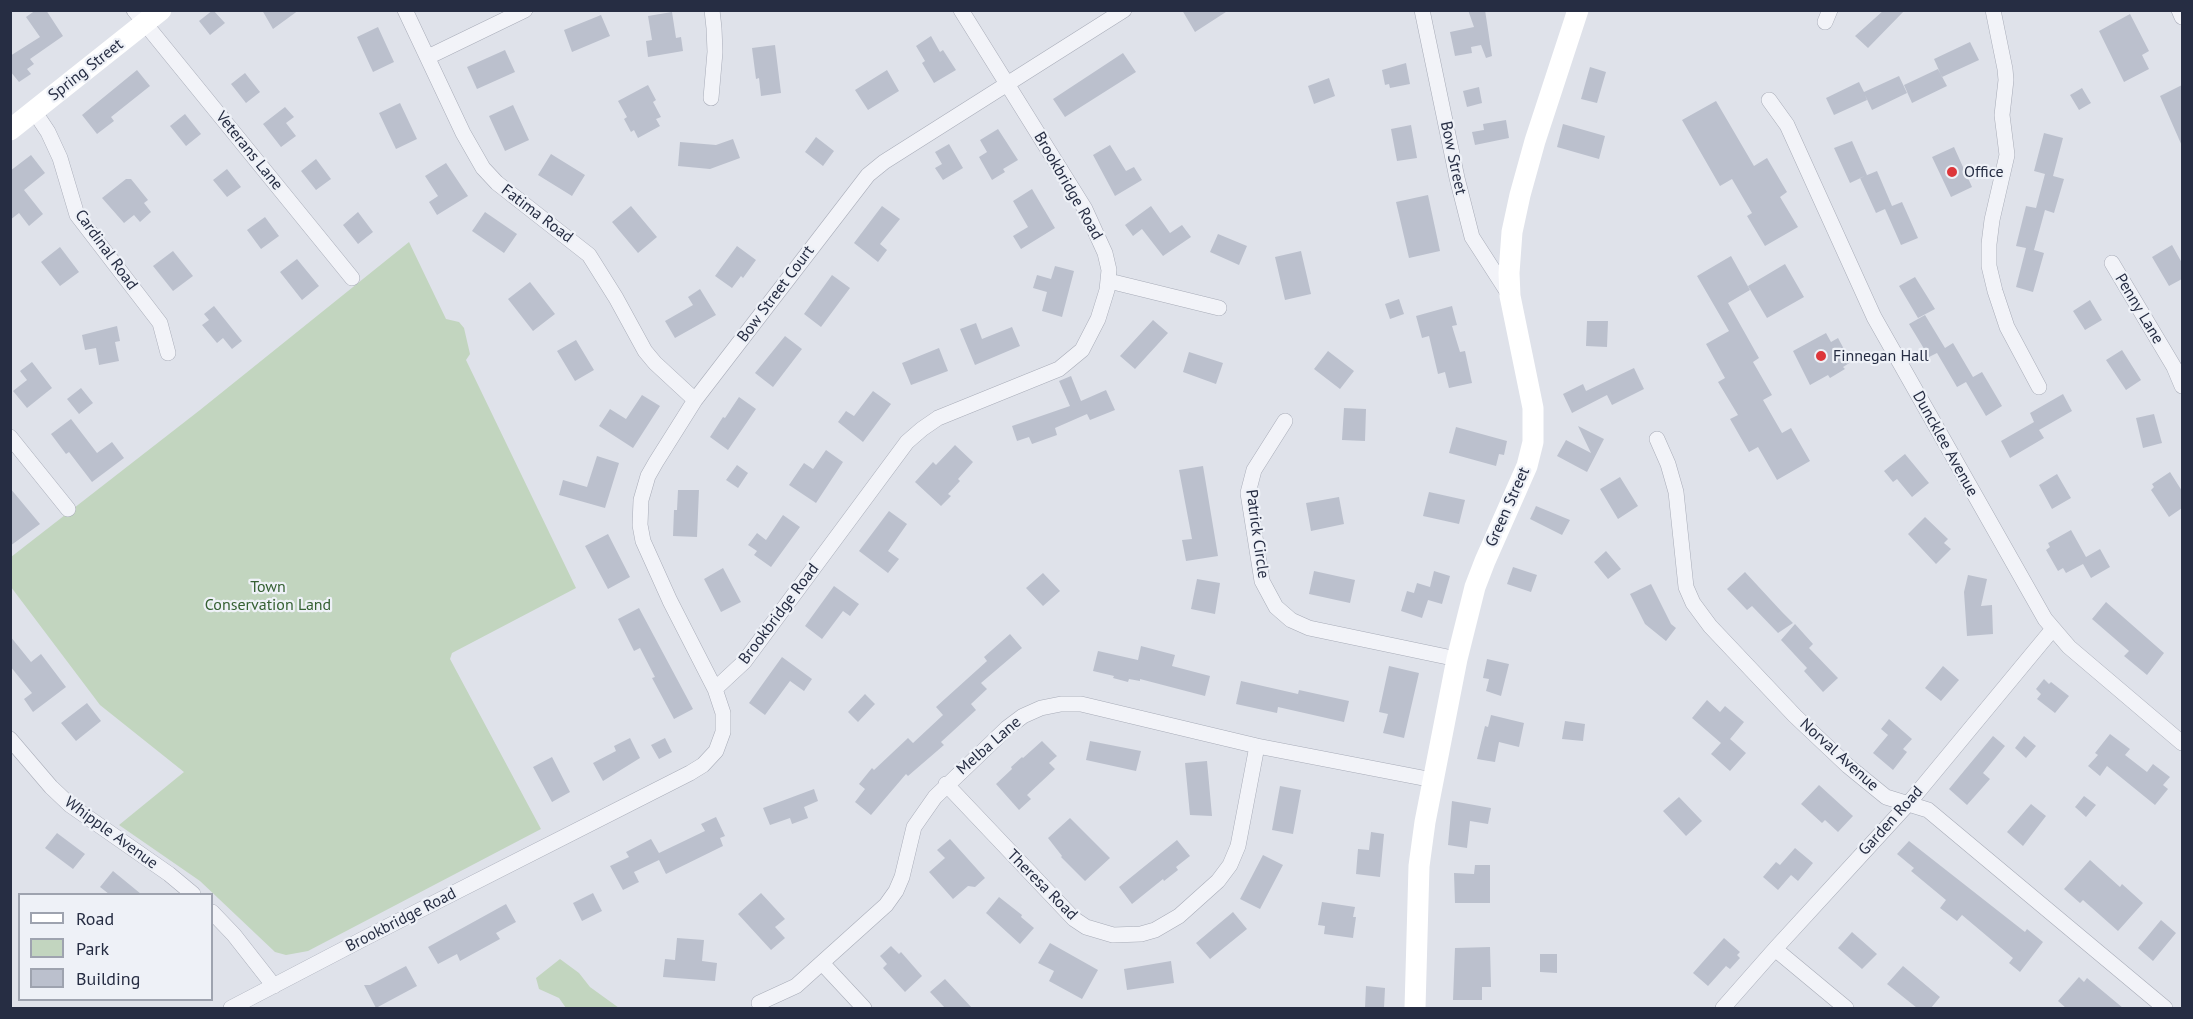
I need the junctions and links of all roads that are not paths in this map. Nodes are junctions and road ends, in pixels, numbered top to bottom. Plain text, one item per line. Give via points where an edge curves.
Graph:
1 (405, 10) edge
2 (525, 10) edge
3 (712, 10) edge
4 (961, 10) edge
5 (1124, 10) edge
6 (1422, 10) edge
7 (1578, 10) edge
8 (1993, 10) edge
9 (2179, 10) edge
10 (147, 15) edge
11 (2182, 17) edge
12 (428, 57) junction
13 (1007, 83) junction
14 (711, 98) dead end
15 (1769, 100) dead end
16 (34, 111) junction
17 (10, 130) edge
18 (2112, 263) dead end
19 (351, 278) dead end
20 (1109, 281) junction
21 (1510, 296) junction
22 (1219, 308) dead end
23 (168, 353) dead end
24 (2182, 386) edge
25 (2039, 387) dead end
26 (695, 400) junction
27 (1285, 421) dead end
28 (10, 437) edge
29 (1657, 439) dead end
30 (68, 509) dead end
31 (2052, 630) junction
32 (1457, 658) junction
33 (715, 689) junction
34 (10, 739) edge
35 (2182, 742) edge
36 (1257, 746) junction
37 (1433, 780) junction
38 (946, 784) junction
39 (1908, 804) junction
40 (192, 893) edge
41 (213, 913) edge
42 (1775, 949) junction
43 (822, 963) junction
44 (274, 986) junction
45 (759, 1003) dead end
46 (231, 1008) edge
47 (864, 1008) edge
48 (1415, 1008) edge
49 (1723, 1008) edge
50 (1846, 1008) edge
51 (2164, 1008) edge

1 - 12 street, Fatima Road
2 - 12 street
3 - 14 street via 715,52
4 - 13 street, Brookbridge Road
5 - 13 street, Bow Street Court
6 - 21 street, Bow Street via 1472,237
7 - 21 street, Green Street via 1520,195 1511,245
8 - 25 street via 2005,69 2002,115 2007,155 1992,220 1989,266 2007,327
9 - 11 street
10 - 16 street, Spring Street
10 - 19 street, Veterans Lane
12 - 26 street, Fatima Road via 483,168 589,255 645,351
13 - 20 street, Brookbridge Road via 1094,226 1105,253
13 - 26 street, Bow Street Court via 884,162 863,180
15 - 31 street, Duncklee Avenue via 1785,123 1874,317
16 - 17 street, Spring Street
16 - 23 street, Cardinal Road via 60,158 77,215 160,323
18 - 24 street, Penny Lane
20 - 22 street
20 - 33 street, Brookbridge Road via 1089,339 1068,363 938,418 907,442 744,662
21 - 32 street, Green Street via 1533,408 1533,442 1527,466 1475,587
26 - 33 street, Bow Street Court via 648,476 641,500 640,525 649,557
27 - 32 street, Patrick Circle via 1254,470 1248,493 1262,581 1276,607 1309,628
28 - 30 street
29 - 39 street, Norval Avenue via 1676,492 1685,581 1693,603 1710,626 1821,742 1886,797
31 - 35 street, Duncklee Avenue
31 - 39 street, Garden Road
32 - 37 street, Green Street
33 - 44 street, Brookbridge Road via 723,708 723,732 713,755 699,768
34 - 40 street, Whipple Avenue via 70,805
36 - 37 street, Melba Lane
36 - 38 street, Melba Lane via 1091,706 1061,704 1041,708 1015,721
36 - 38 street, Theresa Road via 1238,846 1230,865 1218,882 1179,916 1141,934 1099,932 1074,919
37 - 48 street, Green Street via 1419,866
38 - 43 street, Melba Lane via 914,827 903,877 892,898
39 - 42 street, Garden Road
39 - 51 street, Norval Avenue via 1928,810
41 - 44 street
42 - 49 street, Garden Road
42 - 50 street
43 - 45 street, Melba Lane via 796,986
43 - 47 street
44 - 46 street, Brookbridge Road

